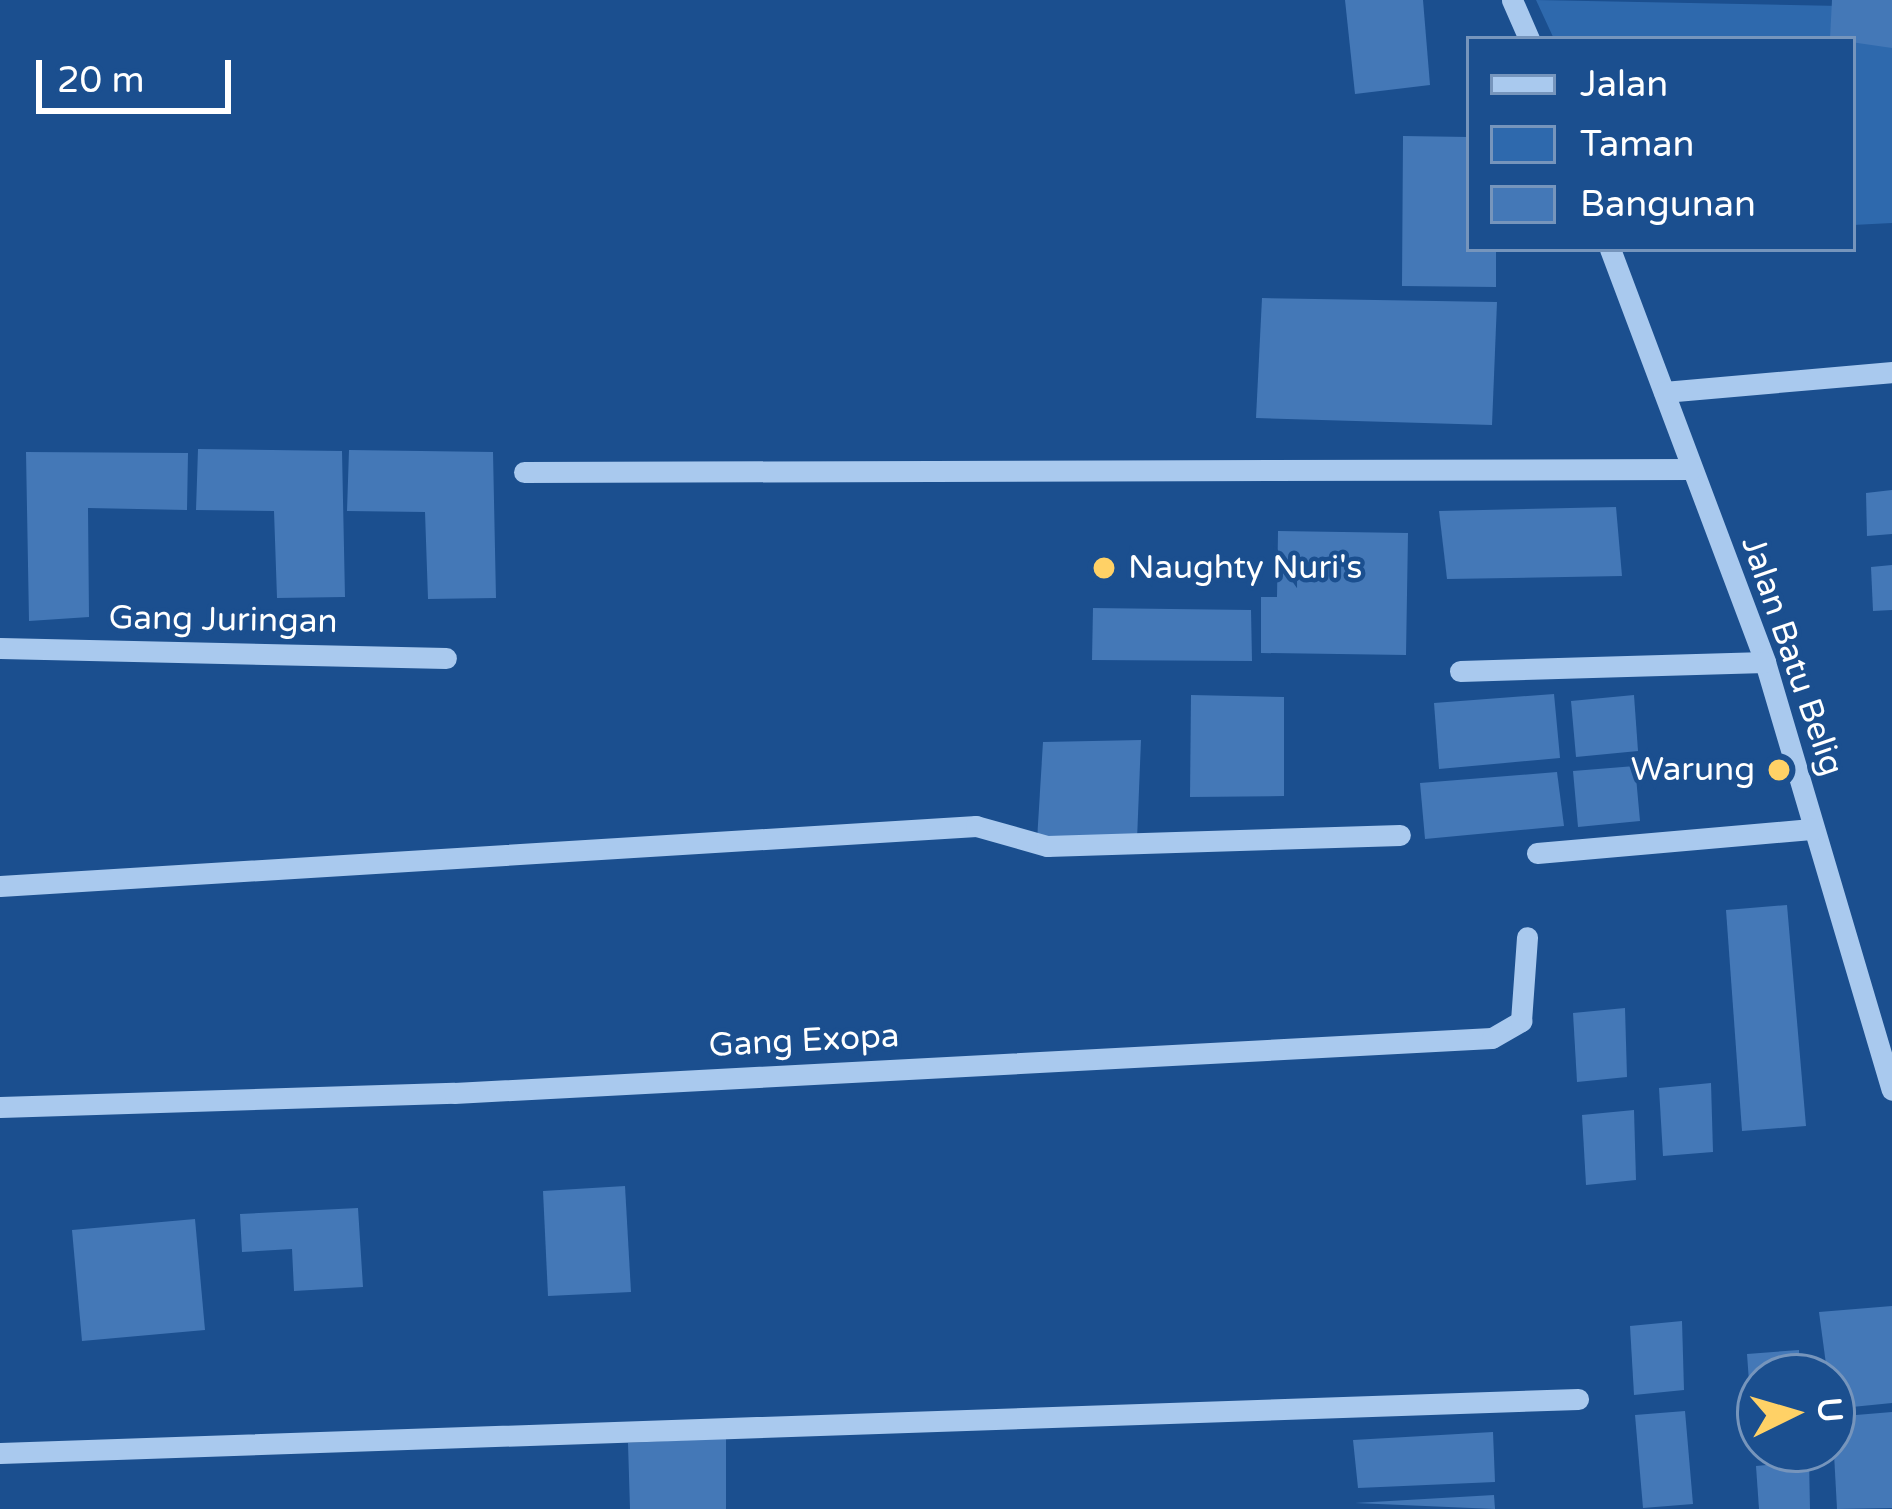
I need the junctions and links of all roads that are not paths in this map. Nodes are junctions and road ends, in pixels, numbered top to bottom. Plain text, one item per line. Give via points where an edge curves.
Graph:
1 (1512, 0) edge
2 (1528, 36) edge
3 (1611, 252) edge
4 (1892, 372) edge
5 (1664, 392) junction
6 (1691, 469) junction
7 (524, 472) dead end
8 (0, 648) edge
9 (446, 658) dead end
10 (1765, 662) junction
11 (1460, 670) dead end
12 (1814, 829) junction
13 (1400, 835) dead end
14 (1537, 853) dead end
15 (0, 886) edge
16 (1527, 937) dead end
17 (1892, 1090) edge
18 (0, 1107) edge
19 (1578, 1400) dead end
20 (0, 1453) edge

1 - 2 street
3 - 5 street, Jalan Batu Belig
4 - 5 street
5 - 6 street, Jalan Batu Belig
6 - 7 street
6 - 10 street, Jalan Batu Belig
8 - 9 street, Gang Juringan
10 - 11 street
10 - 12 street, Jalan Batu Belig
12 - 14 street
12 - 17 street, Jalan Batu Belig
13 - 15 street via 1047,846 976,826
16 - 18 street, Gang Exopa via 1521,1021 1492,1039 454,1093
19 - 20 street

